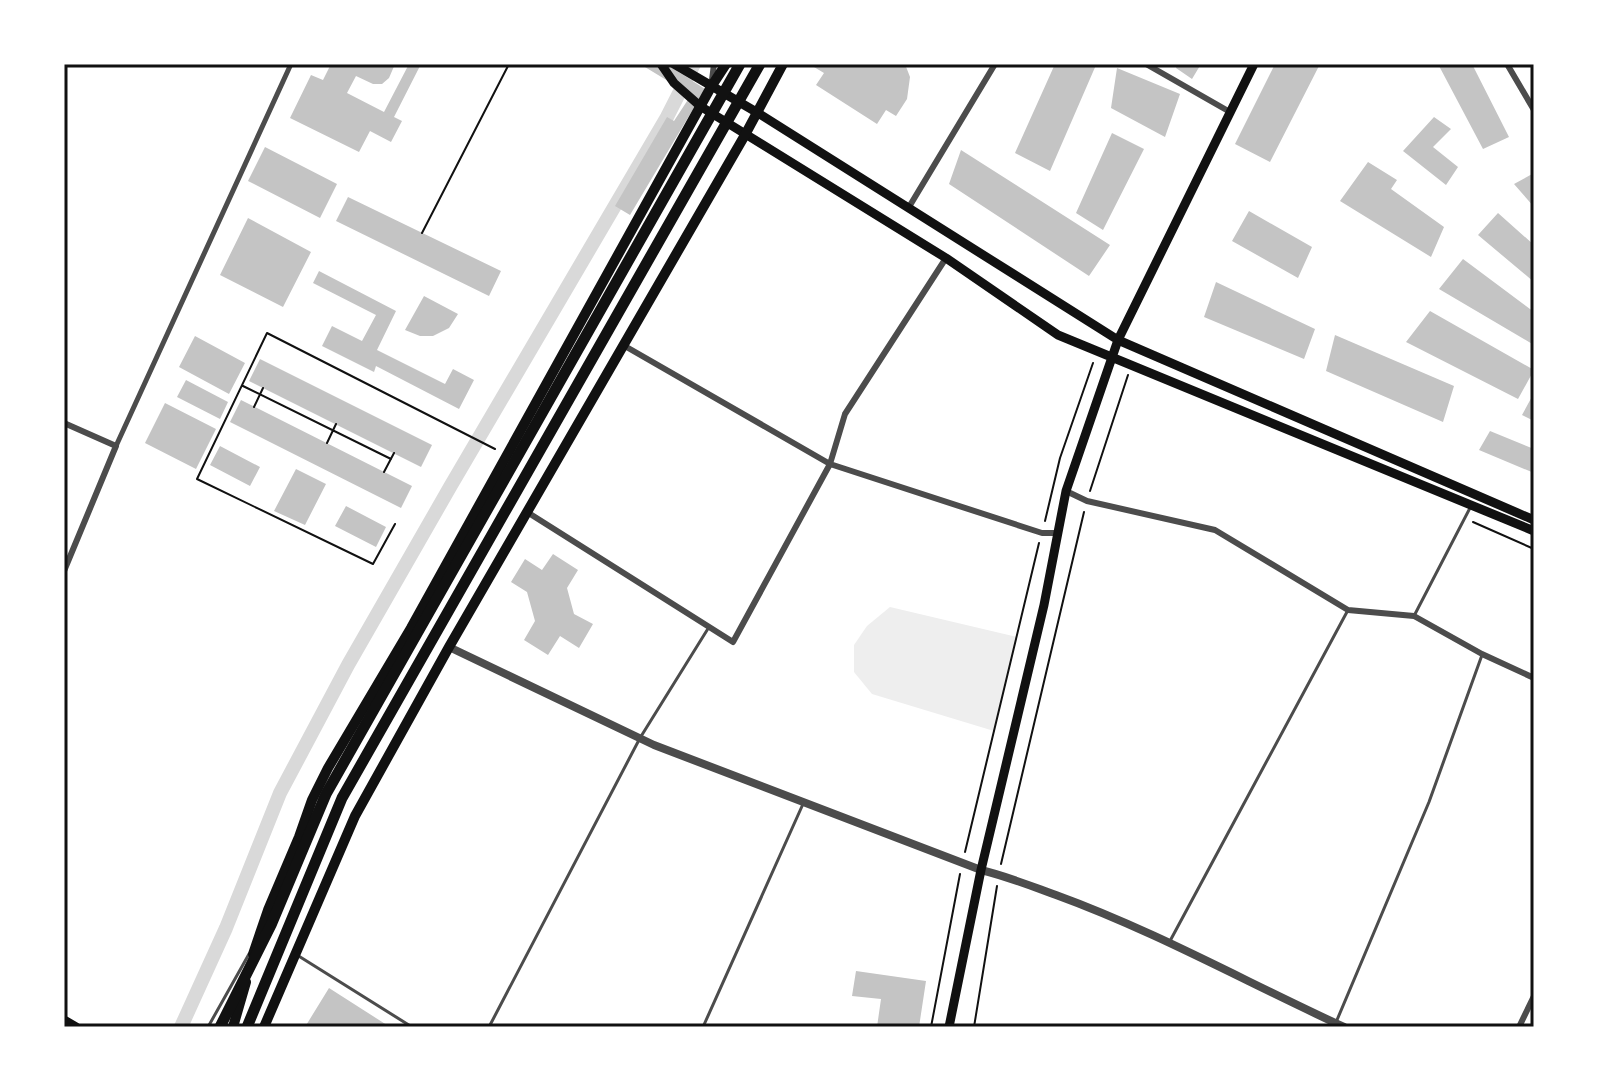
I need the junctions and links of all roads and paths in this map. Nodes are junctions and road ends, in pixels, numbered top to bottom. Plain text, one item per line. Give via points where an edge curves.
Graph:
1 (291, 64) edge
2 (509, 64) edge
3 (661, 64) edge
4 (714, 64) edge
5 (726, 64) edge
6 (740, 64) edge
7 (760, 64) edge
8 (783, 64) edge
9 (995, 64) edge
10 (1146, 64) edge
11 (1254, 64) edge
12 (1507, 64) edge
13 (678, 66) edge
14 (711, 87) junction
15 (700, 106) junction
16 (1230, 112) junction
17 (758, 113) junction
18 (1534, 113) edge
19 (745, 135) junction
20 (909, 207) junction
21 (422, 233) dead end
22 (946, 258) junction
23 (1118, 340) junction
24 (623, 345) junction
25 (1097, 351) junction
26 (1112, 357) junction
27 (1132, 365) junction
28 (242, 385) junction
29 (263, 388) dead end
30 (260, 395) junction
31 (254, 407) dead end
32 (64, 423) edge
33 (336, 424) dead end
34 (333, 431) junction
35 (327, 443) dead end
36 (486, 445) dead end
37 (116, 446) junction
38 (394, 453) dead end
39 (391, 459) junction
40 (830, 464) junction
41 (384, 472) dead end
42 (1066, 491) junction
43 (1474, 500) junction
44 (1087, 501) junction
45 (527, 512) junction
46 (1465, 518) junction
47 (1534, 520) edge
48 (395, 524) dead end
49 (1534, 531) edge
50 (1042, 533) junction
51 (1058, 533) junction
52 (1534, 549) edge
53 (64, 571) edge
54 (1348, 610) junction
55 (1414, 616) junction
56 (709, 627) junction
57 (449, 647) junction
58 (1482, 654) junction
59 (1534, 678) edge
60 (640, 738) junction
61 (804, 803) junction
62 (962, 863) junction
63 (981, 870) junction
64 (999, 875) junction
65 (256, 940) junction
66 (1169, 943) junction
67 (295, 954) junction
68 (1534, 996) edge
69 (64, 1020) edge
70 (1340, 1025) edge
71 (76, 1027) edge
72 (208, 1027) edge
73 (220, 1027) edge
74 (233, 1027) edge
75 (247, 1027) edge
76 (264, 1027) edge
77 (412, 1027) edge
78 (489, 1027) edge
79 (703, 1027) edge
80 (931, 1027) edge
81 (949, 1027) edge
82 (974, 1027) edge
83 (1519, 1027) edge

1 - 37 street
2 - 21 path
3 - 15 main road
4 - 14 street
5 - 14 main road
6 - 73 highway via 326,794 271,925
7 - 75 highway via 342,798
8 - 17 main road
9 - 20 street
10 - 16 street
11 - 16 main road
12 - 18 street
13 - 14 main road
14 - 15 main road
14 - 17 main road
15 - 19 main road
15 - 65 main road via 328,768
16 - 23 main road
17 - 19 main road
17 - 20 main road
19 - 22 main road
19 - 24 main road
20 - 23 main road
22 - 25 main road via 1058,335
22 - 40 street via 845,414
23 - 26 main road
23 - 43 main road
24 - 40 street
24 - 45 main road
25 - 26 main road
25 - 50 path via 1060,458
26 - 27 main road
26 - 42 main road
27 - 43 main road
27 - 44 path
28 - 30 path
28 - 36 path via 267,333
28 - 48 path via 197,479 373,564
29 - 30 path
30 - 31 path
30 - 34 path
32 - 37 street
33 - 34 path
34 - 35 path
34 - 39 path
37 - 53 street
38 - 39 path
39 - 41 path
40 - 50 street
40 - 56 street via 733,642
42 - 44 street
42 - 51 main road
43 - 46 lane
43 - 47 main road
43 - 49 main road
44 - 54 street via 1215,530
44 - 64 path
45 - 56 street
45 - 57 main road
46 - 52 path
46 - 55 lane
50 - 51 street
50 - 62 path
51 - 63 main road
54 - 55 street
54 - 66 lane
55 - 58 street
56 - 60 lane
57 - 60 street
57 - 67 main road via 355,816
58 - 59 street
58 - 70 lane
60 - 61 street
60 - 78 lane
61 - 62 street
61 - 79 lane
62 - 63 street
62 - 80 path
63 - 64 street
63 - 81 main road
64 - 66 street
64 - 82 path
65 - 72 lane
65 - 74 main road
66 - 70 street
67 - 76 main road
67 - 77 lane
68 - 83 street
69 - 71 main road

